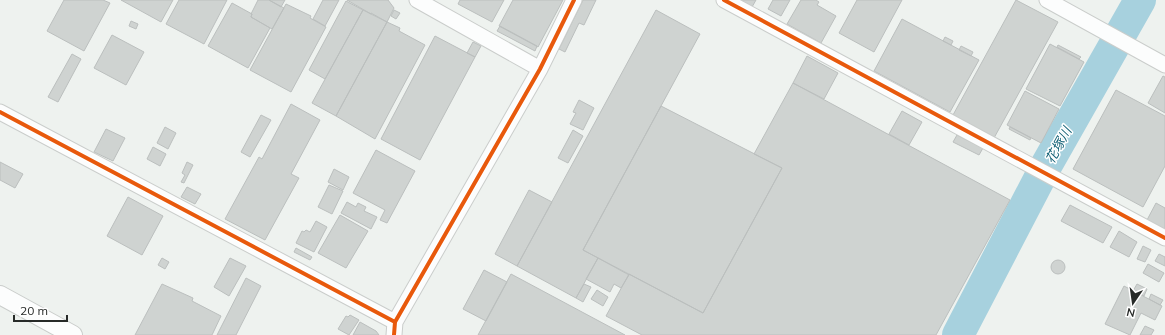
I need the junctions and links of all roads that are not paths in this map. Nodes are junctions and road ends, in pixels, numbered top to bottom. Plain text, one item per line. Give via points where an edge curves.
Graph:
1 (417, 0) edge
2 (574, 0) edge
3 (724, 0) edge
4 (1047, 0) edge
5 (1165, 65) edge
6 (540, 68) junction
7 (0, 112) edge
8 (1165, 238) edge
9 (0, 295) edge
10 (395, 329) edge
11 (73, 335) edge

1 - 6 street
2 - 6 street
3 - 8 street
4 - 5 street
6 - 10 street
7 - 10 street
9 - 11 street

